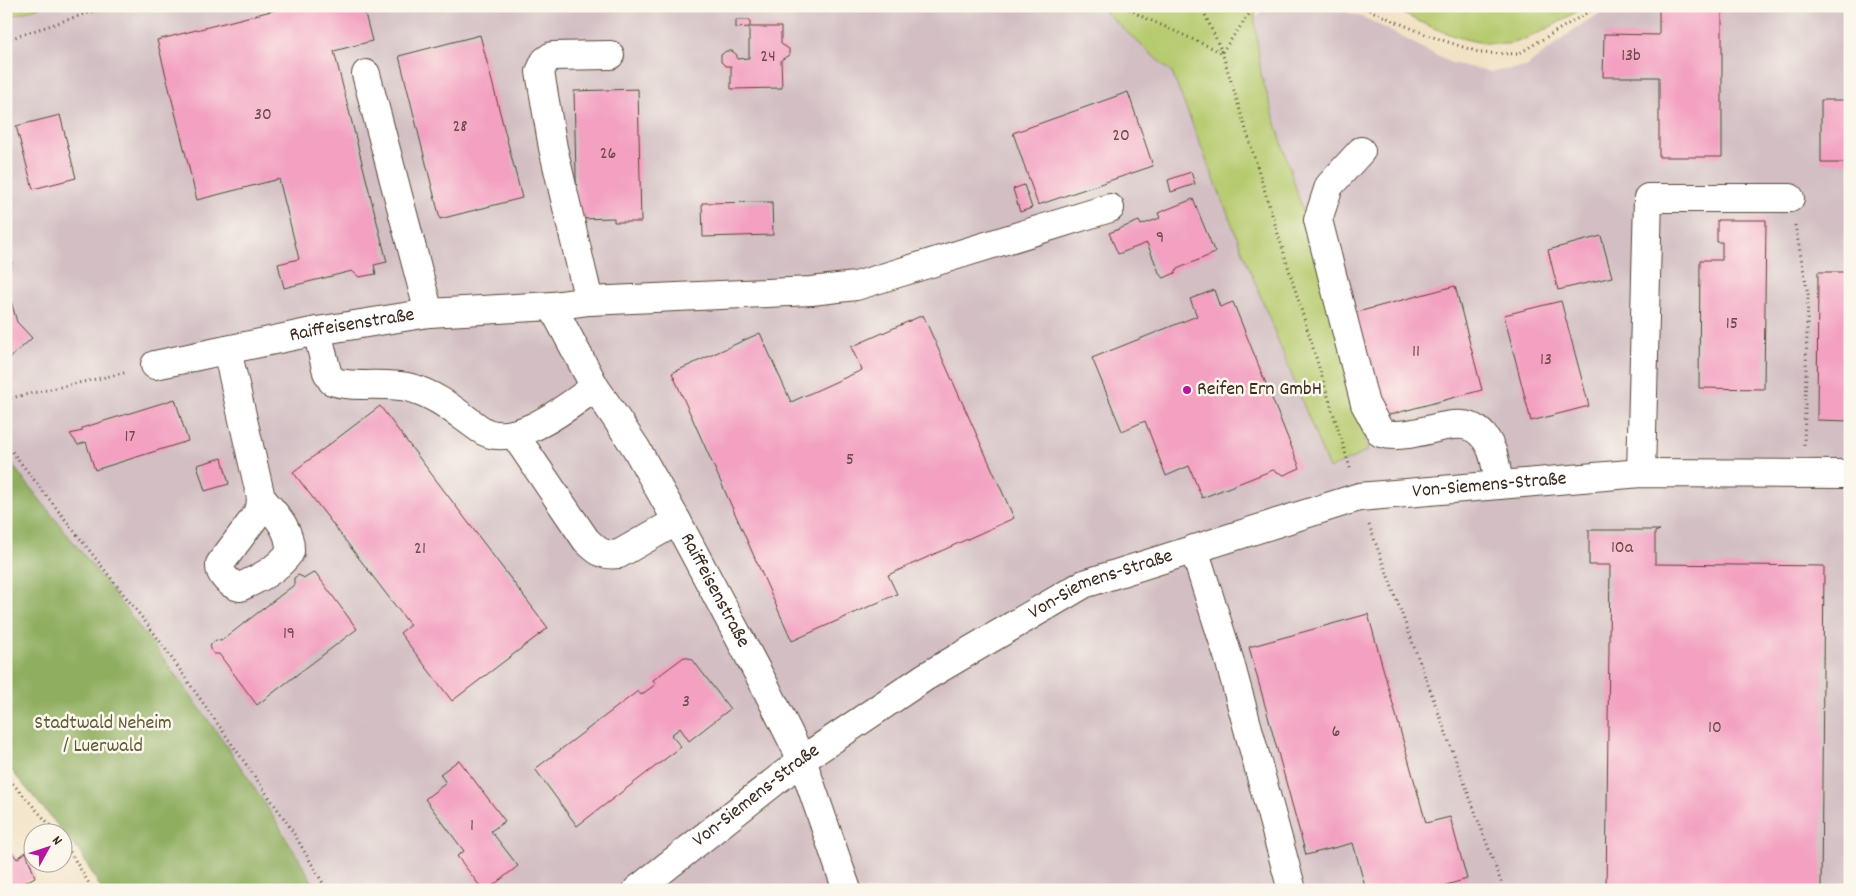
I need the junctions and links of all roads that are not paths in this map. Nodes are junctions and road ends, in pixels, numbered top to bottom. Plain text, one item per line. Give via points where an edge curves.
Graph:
1 (610, 54) dead end
2 (366, 74) dead end
3 (1360, 151) dead end
4 (1790, 198) road end
5 (1110, 208) dead end
6 (589, 301) junction
7 (552, 306) junction
8 (429, 313) junction
9 (317, 331) junction
10 (227, 350) junction
11 (155, 365) road end
12 (595, 387) junction
13 (514, 434) junction
14 (1641, 473) junction
15 (1850, 474) edge
16 (1499, 485) junction
17 (261, 498) dead end
18 (677, 521) junction
19 (1194, 549) junction
20 (802, 760) junction
21 (637, 890) edge
22 (847, 890) edge
23 (1292, 890) edge

1 - 6 street via 552,56 545,61 540,72 553,148
2 - 8 street
3 - 16 street via 1329,186 1318,220 1365,404 1381,433 1393,436 1410,436 1453,424 1473,427 1483,435 1492,451
4 - 14 street via 1648,198
5 - 6 street, Raiffeisenstraße via 856,286 811,292
6 - 7 street, Raiffeisenstraße
7 - 8 street, Raiffeisenstraße
7 - 12 street, Raiffeisenstraße
8 - 9 street, Raiffeisenstraße
9 - 10 street, Raiffeisenstraße
9 - 13 street via 332,381 410,388 432,395 486,433 497,436
10 - 11 street, Raiffeisenstraße
10 - 17 street
12 - 13 street via 558,412
12 - 18 street, Raiffeisenstraße via 636,448
13 - 18 street via 586,540 600,553 608,556 619,554
14 - 15 street, Von-Siemens-Straße
14 - 16 street, Von-Siemens-Straße
16 - 19 street, Von-Siemens-Straße via 1359,497
18 - 20 street, Raiffeisenstraße
19 - 20 street, Von-Siemens-Straße via 1084,584 925,677
19 - 23 street via 1229,658
20 - 21 street, Von-Siemens-Straße
20 - 22 street, Raiffeisenstraße

